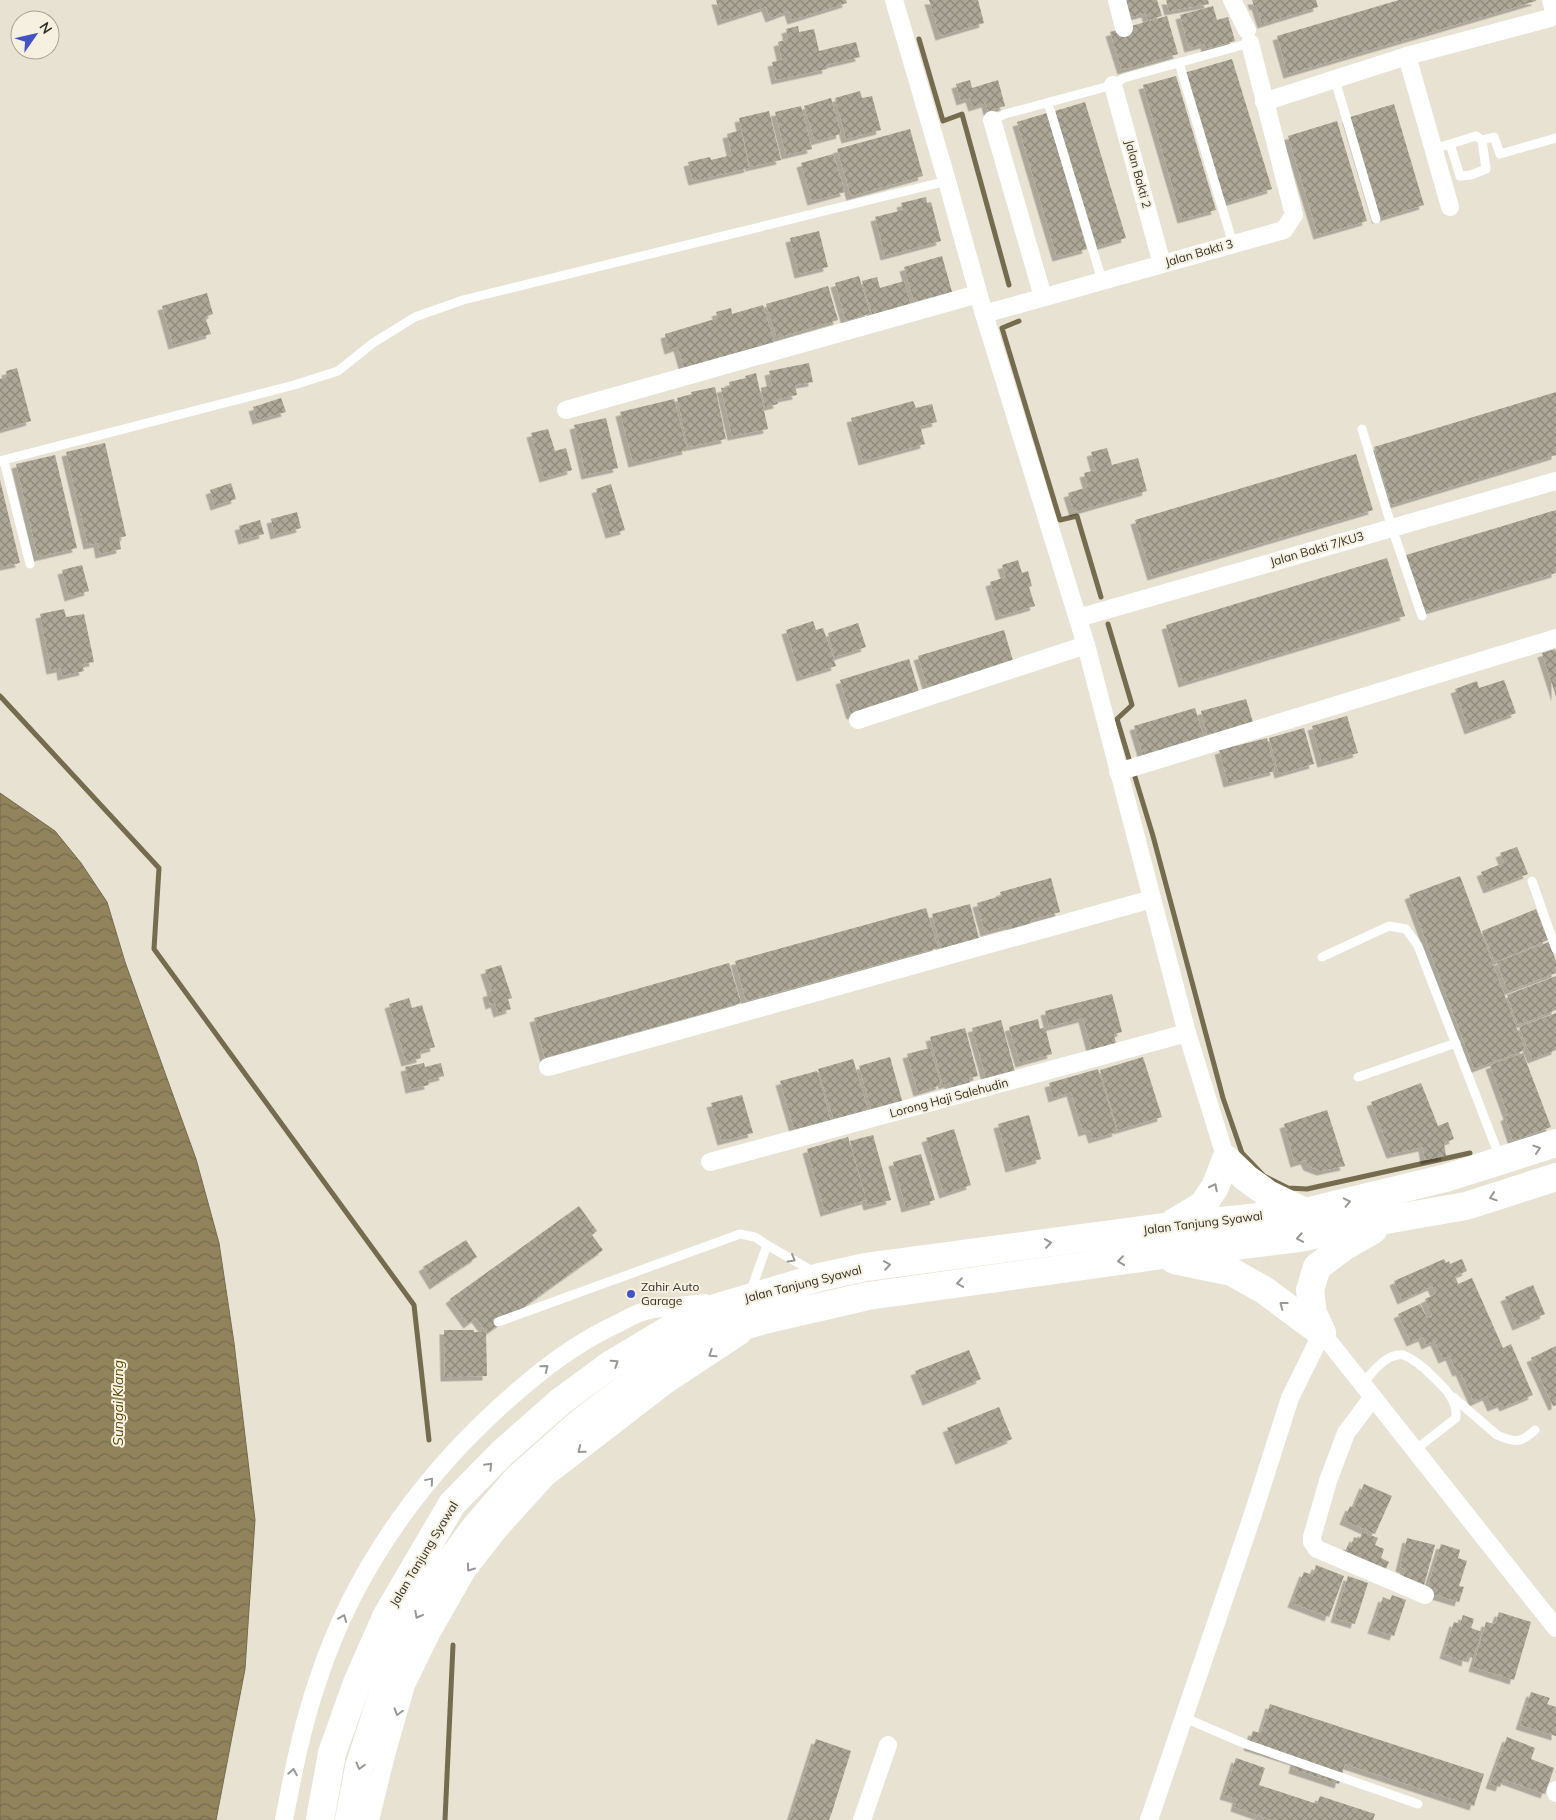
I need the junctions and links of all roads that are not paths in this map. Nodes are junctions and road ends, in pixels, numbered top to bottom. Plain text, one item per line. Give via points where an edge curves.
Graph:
1 (894, 0) edge
2 (1117, 0) edge
3 (1232, 0) edge
4 (1551, 0) edge
5 (1124, 28) dead end
6 (1248, 36) junction
7 (1407, 56) junction
8 (1179, 63) junction
9 (1335, 80) junction
10 (1113, 85) junction
11 (1048, 102) junction
12 (1264, 102) junction
13 (992, 120) joint
14 (1556, 138) edge
15 (1482, 140) junction
16 (1442, 147) junction
17 (947, 181) junction
18 (1450, 207) dead end
19 (1376, 219) dead end
20 (1233, 244) junction
21 (1162, 264) junction
22 (1102, 280) junction
23 (978, 294) junction
24 (1043, 297) junction
25 (984, 314) junction
26 (566, 410) dead end
27 (1362, 429) dead end
28 (2, 461) edge
29 (1556, 481) edge
30 (1392, 528) junction
31 (30, 564) dead end
32 (1422, 616) dead end
33 (1078, 618) junction
34 (1556, 638) edge
35 (1086, 645) junction
36 (858, 720) dead end
37 (1118, 772) junction
38 (1532, 881) dead end
39 (1152, 898) junction
40 (1556, 949) edge
41 (1322, 957) dead end
42 (1187, 1034) junction
43 (1456, 1043) junction
44 (548, 1067) dead end
45 (1358, 1077) dead end
46 (1556, 1143) edge
47 (1226, 1158) junction
48 (1501, 1161) junction
49 (710, 1162) dead end
50 (1556, 1177) edge
51 (1305, 1212) junction
52 (1391, 1219) junction
53 (1165, 1227) junction
54 (767, 1245) junction
55 (1156, 1256) junction
56 (820, 1277) junction
57 (748, 1298) junction
58 (768, 1319) junction
59 (498, 1322) dead end
60 (1322, 1333) junction
61 (1368, 1390) junction
62 (1449, 1394) junction
63 (1535, 1430) dead end
64 (1415, 1450) junction
65 (1425, 1595) dead end
66 (1556, 1628) edge
67 (1183, 1718) junction
68 (888, 1745) dead end
69 (1418, 1804) dead end
70 (284, 1820) edge
71 (320, 1820) edge
72 (349, 1820) edge
73 (370, 1820) edge
74 (862, 1820) edge
75 (1149, 1820) edge

1 - 17 street
2 - 5 street
3 - 6 street, Jalan Bakti 3
4 - 7 street via 1554,11 1550,18
6 - 8 lane
6 - 12 street, Jalan Bakti 3
7 - 9 street
7 - 16 street
8 - 10 lane via 1124,78
8 - 20 lane
9 - 12 street
9 - 19 lane
10 - 11 lane
10 - 21 street, Jalan Bakti 2
11 - 13 lane
11 - 22 lane
12 - 20 street, Jalan Bakti 3 via 1294,215 1284,230
13 - 24 street
14 - 15 lane via 1500,154 1494,137
15 - 16 lane via 1476,136
15 - 16 lane via 1486,169 1472,175 1460,176
16 - 18 street
17 - 23 street
17 - 28 lane via 463,300 415,317 373,343 338,371
20 - 21 street, Jalan Bakti 3
21 - 22 street, Jalan Bakti 3
22 - 24 street, Jalan Bakti 3
23 - 25 street
23 - 26 street
24 - 25 street, Jalan Bakti 3
25 - 33 street
27 - 30 lane
28 - 31 lane
29 - 30 street, Jalan Bakti 7/KU3
30 - 32 lane
30 - 33 street, Jalan Bakti 7/KU3
33 - 35 street
34 - 37 street
35 - 36 street
35 - 37 street
37 - 39 street
38 - 40 lane
39 - 42 street
39 - 44 street
41 - 43 lane via 1388,926 1406,929 1418,946
42 - 47 street
42 - 49 street, Lorong Haji Salehudin
43 - 45 lane
43 - 48 lane
48 -> 46 main road, Jalan Tanjung Syawal
47 - 51 main road via 1268,1194
53 -> 47 main road via 1203,1205 1215,1187
51 -> 48 main road, Jalan Tanjung Syawal via 1446,1178
50 -> 52 main road, Jalan Tanjung Syawal via 1466,1206
51 - 53 main road, Jalan Tanjung Syawal
52 -> 55 main road, Jalan Tanjung Syawal via 1299,1238
52 - 60 main road via 1345,1246 1318,1267 1310,1290
56 -> 53 main road, Jalan Tanjung Syawal via 866,1267
54 -> 56 lane
54 - 57 lane
54 - 59 lane via 755,1237 740,1234
55 -> 58 main road, Jalan Tanjung Syawal via 868,1296
60 -> 55 main road via 1264,1290 1232,1272
56 - 57 main road, Jalan Tanjung Syawal
70 -> 57 street via 295,1760 315,1689 346,1610 380,1546 448,1459 495,1410 550,1363 596,1334 644,1311
71 -> 57 main road, Jalan Tanjung Syawal via 332,1753 357,1683 387,1615 452,1504 502,1453 561,1401 610,1365 695,1314
58 -> 72 main road, Jalan Tanjung Syawal via 706,1336 626,1388 580,1423 517,1479 474,1529 438,1578 412,1626 383,1693 359,1767
58 -> 73 street via 717,1350 602,1433 547,1477 499,1530 467,1571 406,1685
60 - 61 street
60 - 67 street via 1290,1398
61 - 62 lane via 1376,1368 1390,1358 1403,1355 1418,1363
61 - 64 street
61 - 65 street via 1346,1433 1328,1480 1312,1542 1316,1549
62 - 63 lane via 1504,1438 1512,1441 1524,1439
62 - 64 lane via 1456,1418
64 - 66 street
67 - 69 lane via 1243,1744
67 - 75 street
68 - 74 street

